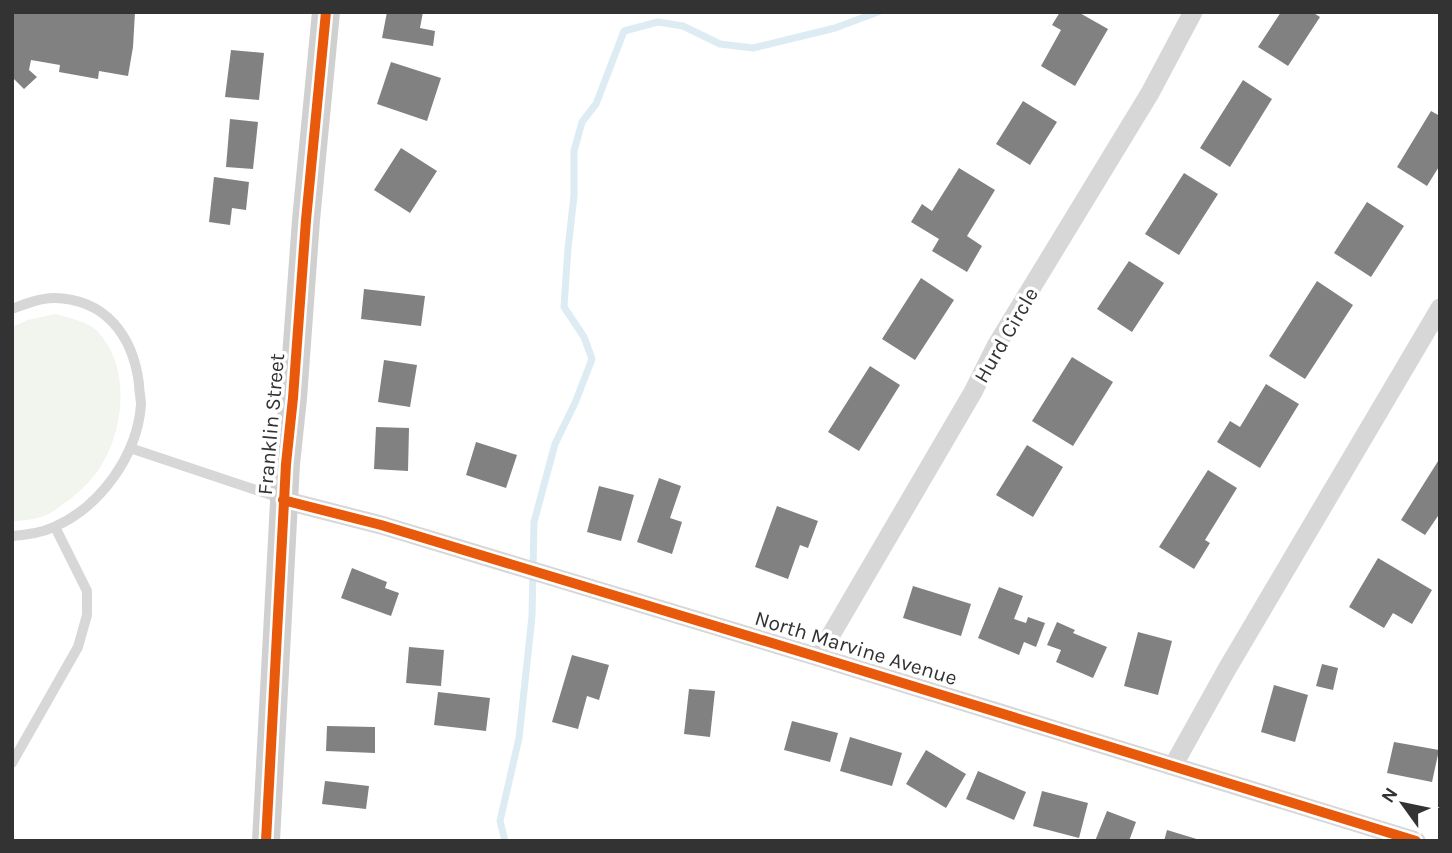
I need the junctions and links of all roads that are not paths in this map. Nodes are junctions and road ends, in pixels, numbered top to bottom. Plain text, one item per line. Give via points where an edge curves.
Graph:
1 (326, 12) edge
2 (1193, 12) edge
3 (1440, 308) edge
4 (12, 309) edge
5 (130, 448) junction
6 (284, 500) junction
7 (55, 527) junction
8 (12, 536) edge
9 (818, 657) junction
10 (12, 763) edge
11 (1172, 766) junction
12 (266, 841) edge
13 (1416, 841) edge

1 - 6 street, Franklin Street
2 - 9 street, Hurd Circle via 1150,93 996,346
3 - 11 street
4 - 5 lane via 40,299 78,301 116,325 137,366 140,392
5 - 6 lane
5 - 7 lane via 102,491
6 - 9 street, North Marvine Avenue via 394,528
6 - 12 street, Franklin Street
7 - 8 lane
7 - 10 lane via 87,592 87,615 78,647
9 - 11 street, North Marvine Avenue
11 - 13 street, North Marvine Avenue

